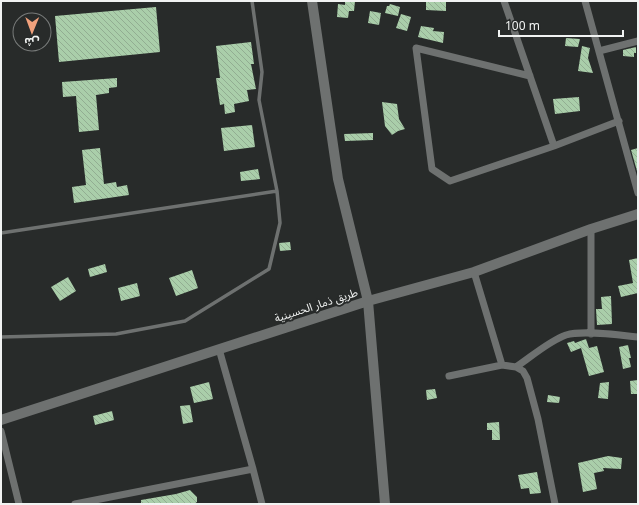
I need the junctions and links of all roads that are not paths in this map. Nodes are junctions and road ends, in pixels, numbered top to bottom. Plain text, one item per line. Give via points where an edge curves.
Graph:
1 (252, 1) edge
2 (312, 1) edge
3 (504, 1) edge
4 (584, 1) edge
5 (638, 41) edge
6 (599, 51) junction
7 (530, 76) junction
8 (619, 121) junction
9 (554, 146) junction
10 (277, 191) junction
11 (638, 193) edge
12 (638, 214) edge
13 (591, 229) junction
14 (1, 233) edge
15 (474, 272) junction
16 (368, 301) junction
17 (591, 334) junction
18 (1, 337) edge
19 (638, 337) edge
20 (219, 349) junction
21 (502, 364) junction
22 (516, 367) junction
23 (449, 376) dead end
24 (1, 420) edge
25 (1, 431) edge
26 (253, 469) junction
27 (102, 501) edge
28 (19, 504) edge
29 (75, 504) edge
30 (262, 504) edge
31 (385, 504) edge
32 (555, 504) edge

1 - 10 lane via 262,72 259,100
2 - 16 main road via 338,179
3 - 7 street
4 - 6 street
5 - 6 street
6 - 8 street
7 - 9 street
7 - 9 street via 416,48 432,169 450,181
8 - 9 street
8 - 11 street
10 - 14 lane
10 - 18 lane via 280,223 269,269 185,320 116,334
12 - 13 main road, طريق ذمار الحسينية
13 - 15 main road, طريق ذمار الحسينية
13 - 17 street
15 - 16 main road, طريق ذمار الحسينية
15 - 21 street
16 - 20 main road, طريق ذمار الحسينية
16 - 31 main road
17 - 19 street
17 - 22 street via 579,333 561,337
20 - 24 main road, طريق ذمار الحسينية
20 - 26 street
21 - 22 street
21 - 23 street
22 - 32 street via 523,371 527,378
25 - 28 street
26 - 27 street
26 - 30 street
27 - 29 street

